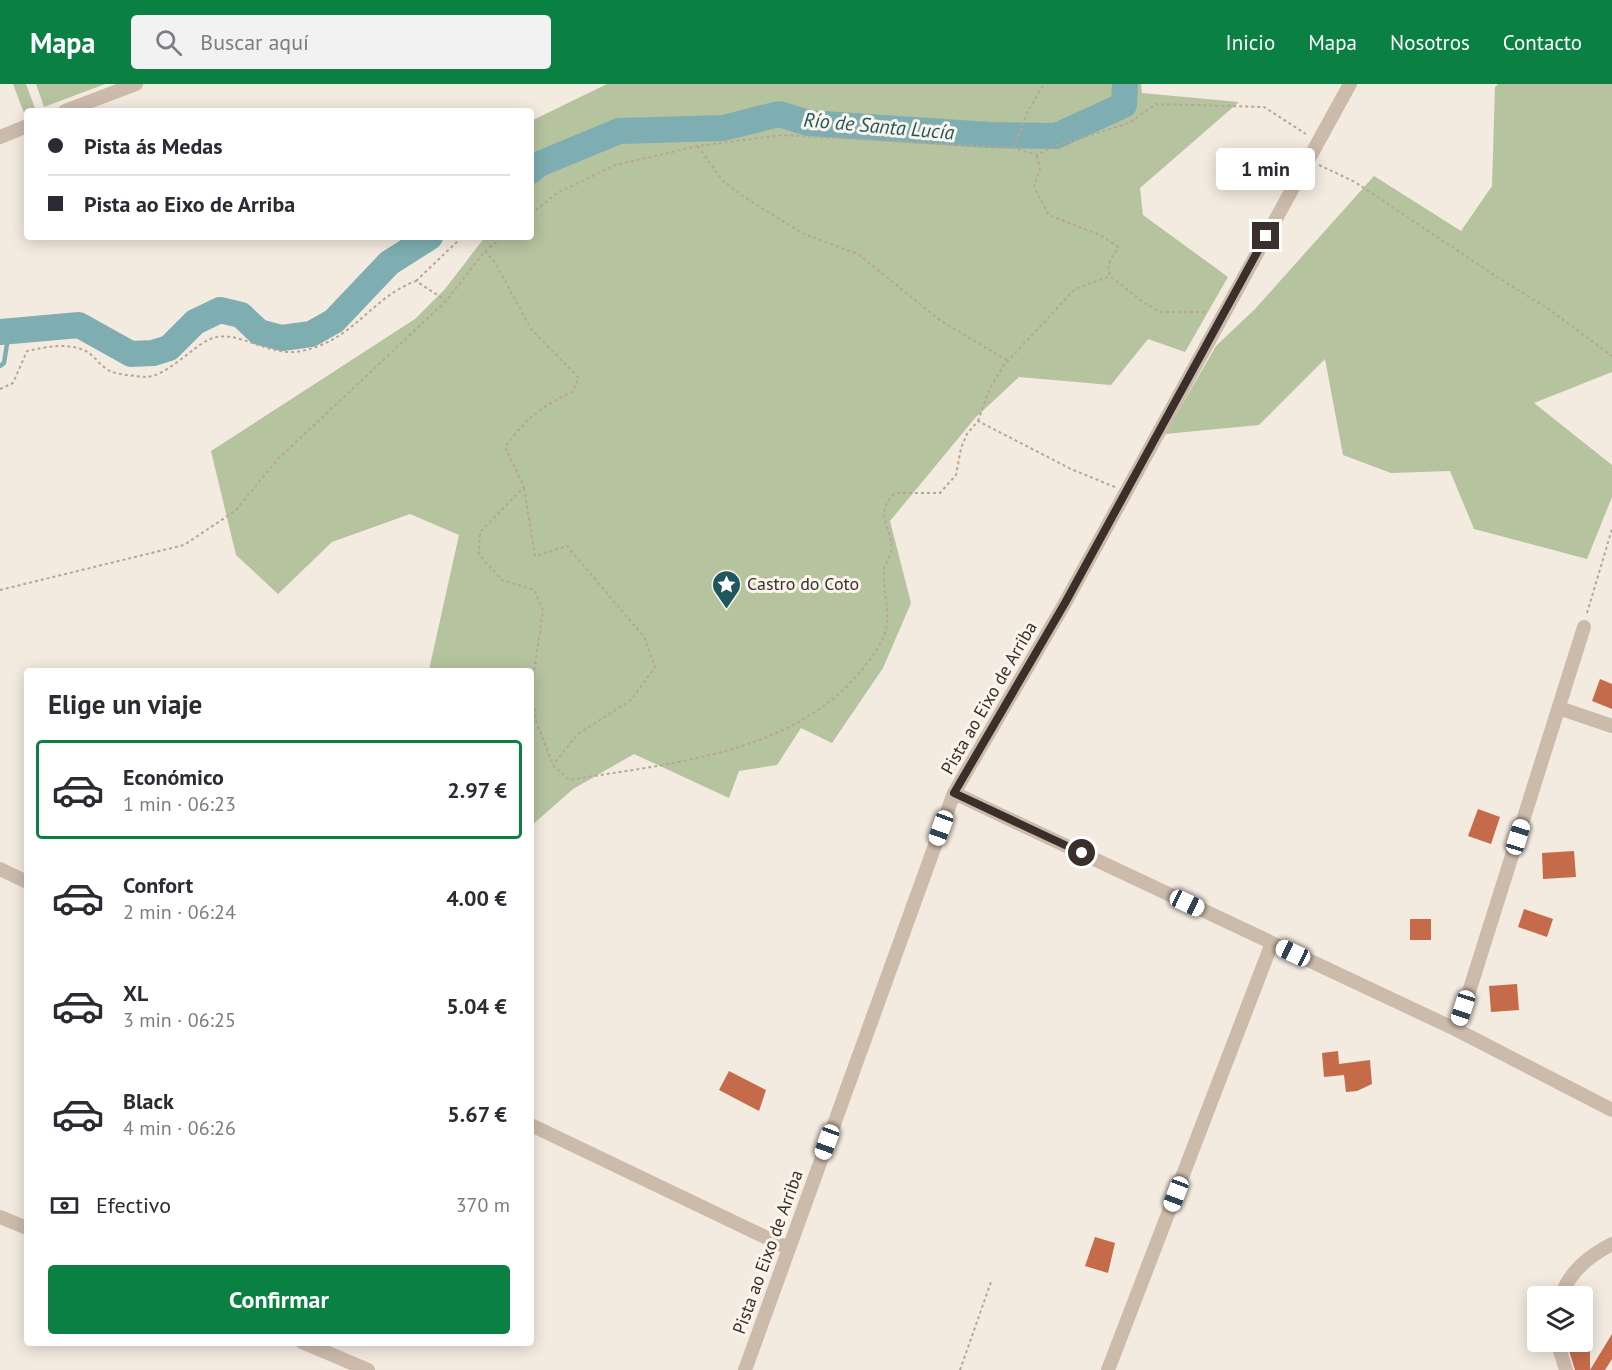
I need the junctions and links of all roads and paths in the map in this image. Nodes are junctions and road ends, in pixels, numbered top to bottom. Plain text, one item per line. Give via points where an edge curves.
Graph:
1 (136, 84) edge
2 (1044, 84) edge
3 (1350, 84) edge
4 (73, 108) edge
5 (24, 127) edge
6 (0, 137) edge
7 (1319, 142) junction
8 (698, 146) junction
9 (1014, 148) junction
10 (1037, 155) junction
11 (1309, 159) junction
12 (534, 212) edge
13 (459, 240) edge
14 (499, 240) edge
15 (485, 251) junction
16 (1110, 276) junction
17 (416, 281) junction
18 (446, 300) junction
19 (1223, 313) junction
20 (1612, 356) edge
21 (1008, 361) junction
22 (0, 389) edge
23 (978, 421) junction
24 (524, 487) junction
25 (1125, 492) junction
26 (1612, 529) edge
27 (0, 590) edge
28 (1584, 627) joint
29 (534, 672) edge
30 (534, 704) edge
31 (1559, 708) junction
32 (1612, 726) edge
33 (553, 765) junction
34 (954, 793) junction
35 (0, 869) edge
36 (24, 881) edge
37 (1272, 943) junction
38 (1456, 1030) junction
39 (1612, 1110) edge
40 (534, 1126) edge
41 (0, 1217) edge
42 (24, 1227) edge
43 (1612, 1244) edge
44 (788, 1248) junction
45 (991, 1282) dead end
46 (1565, 1286) edge
47 (311, 1346) edge
48 (1560, 1352) edge
49 (368, 1370) edge
50 (745, 1370) edge
51 (960, 1370) edge
52 (1108, 1370) edge
53 (1566, 1370) edge

1 - 4 street
2 - 9 path via 1027,112
3 - 7 street, Pista ao Eixo de Arriba
5 - 6 street
7 - 10 path via 1264,107 1156,104 1129,123
7 - 11 street, Pista ao Eixo de Arriba
8 - 9 path via 781,135
8 - 12 path via 615,165 557,193
8 - 21 path via 722,180 744,197 802,233 858,254 941,321
9 - 10 path
10 - 16 path via 1040,169 1034,187 1049,215 1118,246 1108,265
11 - 19 street, Pista ao Eixo de Arriba
11 - 20 path via 1355,182 1550,310
13 - 17 path
14 - 15 path
15 - 18 path
15 - 24 path via 531,328 579,378 572,392 524,421 505,447
16 - 19 path via 1160,312
16 - 21 path via 1075,289
17 - 18 path
17 - 22 path via 397,288 356,326 331,342 300,351 276,353 228,335 209,339 149,377 110,371 84,349 57,345 27,351 13,383
18 - 27 path via 279,458 235,511 184,545
19 - 25 street, Pista ao Eixo de Arriba
21 - 23 path via 989,390
23 - 25 path
23 - 33 path via 961,448 956,475 940,493 895,493 889,500 882,514 891,551 884,567 887,624 878,650 825,707 732,750 569,780
24 - 29 path via 480,532 479,555 502,580 534,590 543,610
24 - 33 path via 535,556 567,546 644,637 656,667 631,700 578,734
25 - 34 street, Pista ao Eixo de Arriba
26 - 28 path
28 - 31 street
30 - 33 path via 536,721
31 - 32 street
31 - 38 street
34 - 37 street
34 - 44 street, Pista ao Eixo de Arriba
35 - 36 street
37 - 38 street
37 - 52 street
38 - 39 street
40 - 44 street
41 - 42 street
43 - 46 street via 1593,1254
44 - 50 street, Pista ao Eixo de Arriba
45 - 51 path
47 - 49 street
48 - 53 street

